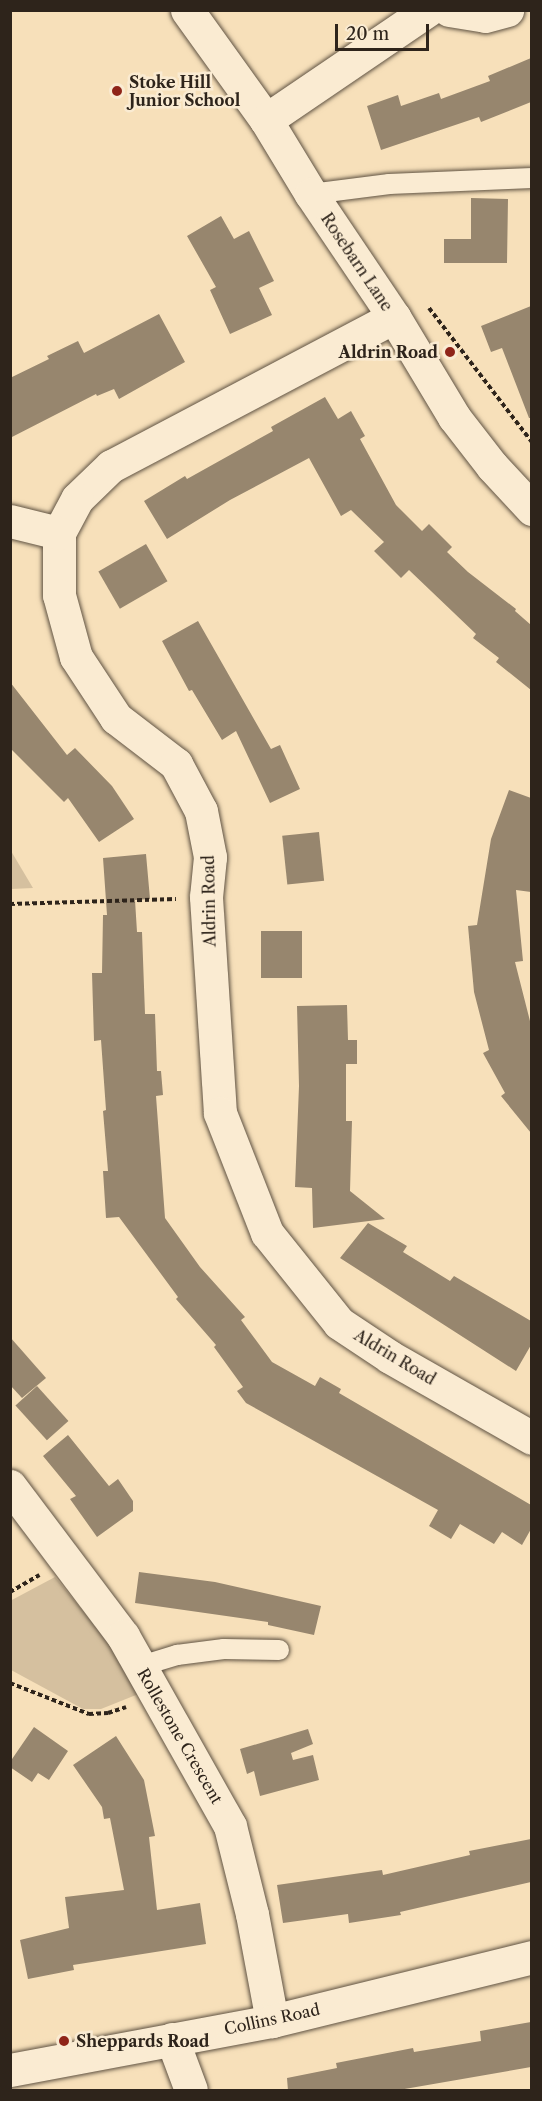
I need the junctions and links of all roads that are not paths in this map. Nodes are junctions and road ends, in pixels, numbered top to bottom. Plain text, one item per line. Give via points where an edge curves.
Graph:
1 (187, 10) edge
2 (428, 10) edge
3 (449, 10) edge
4 (507, 10) edge
5 (266, 120) junction
6 (531, 178) edge
7 (311, 194) junction
8 (394, 317) junction
9 (531, 509) edge
10 (10, 521) edge
11 (59, 533) junction
12 (531, 1438) edge
13 (10, 1486) edge
14 (279, 1650) dead end
15 (141, 1666) junction
16 (531, 1957) edge
17 (272, 2021) junction
18 (172, 2039) junction
19 (10, 2070) edge
20 (191, 2091) edge

1 - 5 street, Rosebarn Lane
2 - 5 street
3 - 4 street via 485,16
5 - 7 street, Rosebarn Lane
6 - 7 lane via 390,184
7 - 8 street, Rosebarn Lane
8 - 9 street, Rosebarn Lane via 454,417
8 - 11 street, Aldrin Road via 111,466 77,499
10 - 11 street
11 - 12 street, Aldrin Road via 59,595 76,657 116,718 176,764 201,811 210,857 206,897 220,1113 267,1233 339,1323
13 - 15 street, Rollestone Crescent via 123,1636
14 - 15 lane via 177,1655
15 - 17 street, Rollestone Crescent via 230,1826
16 - 17 street, Collins Road
17 - 18 street, Collins Road
18 - 19 street, Collins Road
18 - 20 street

